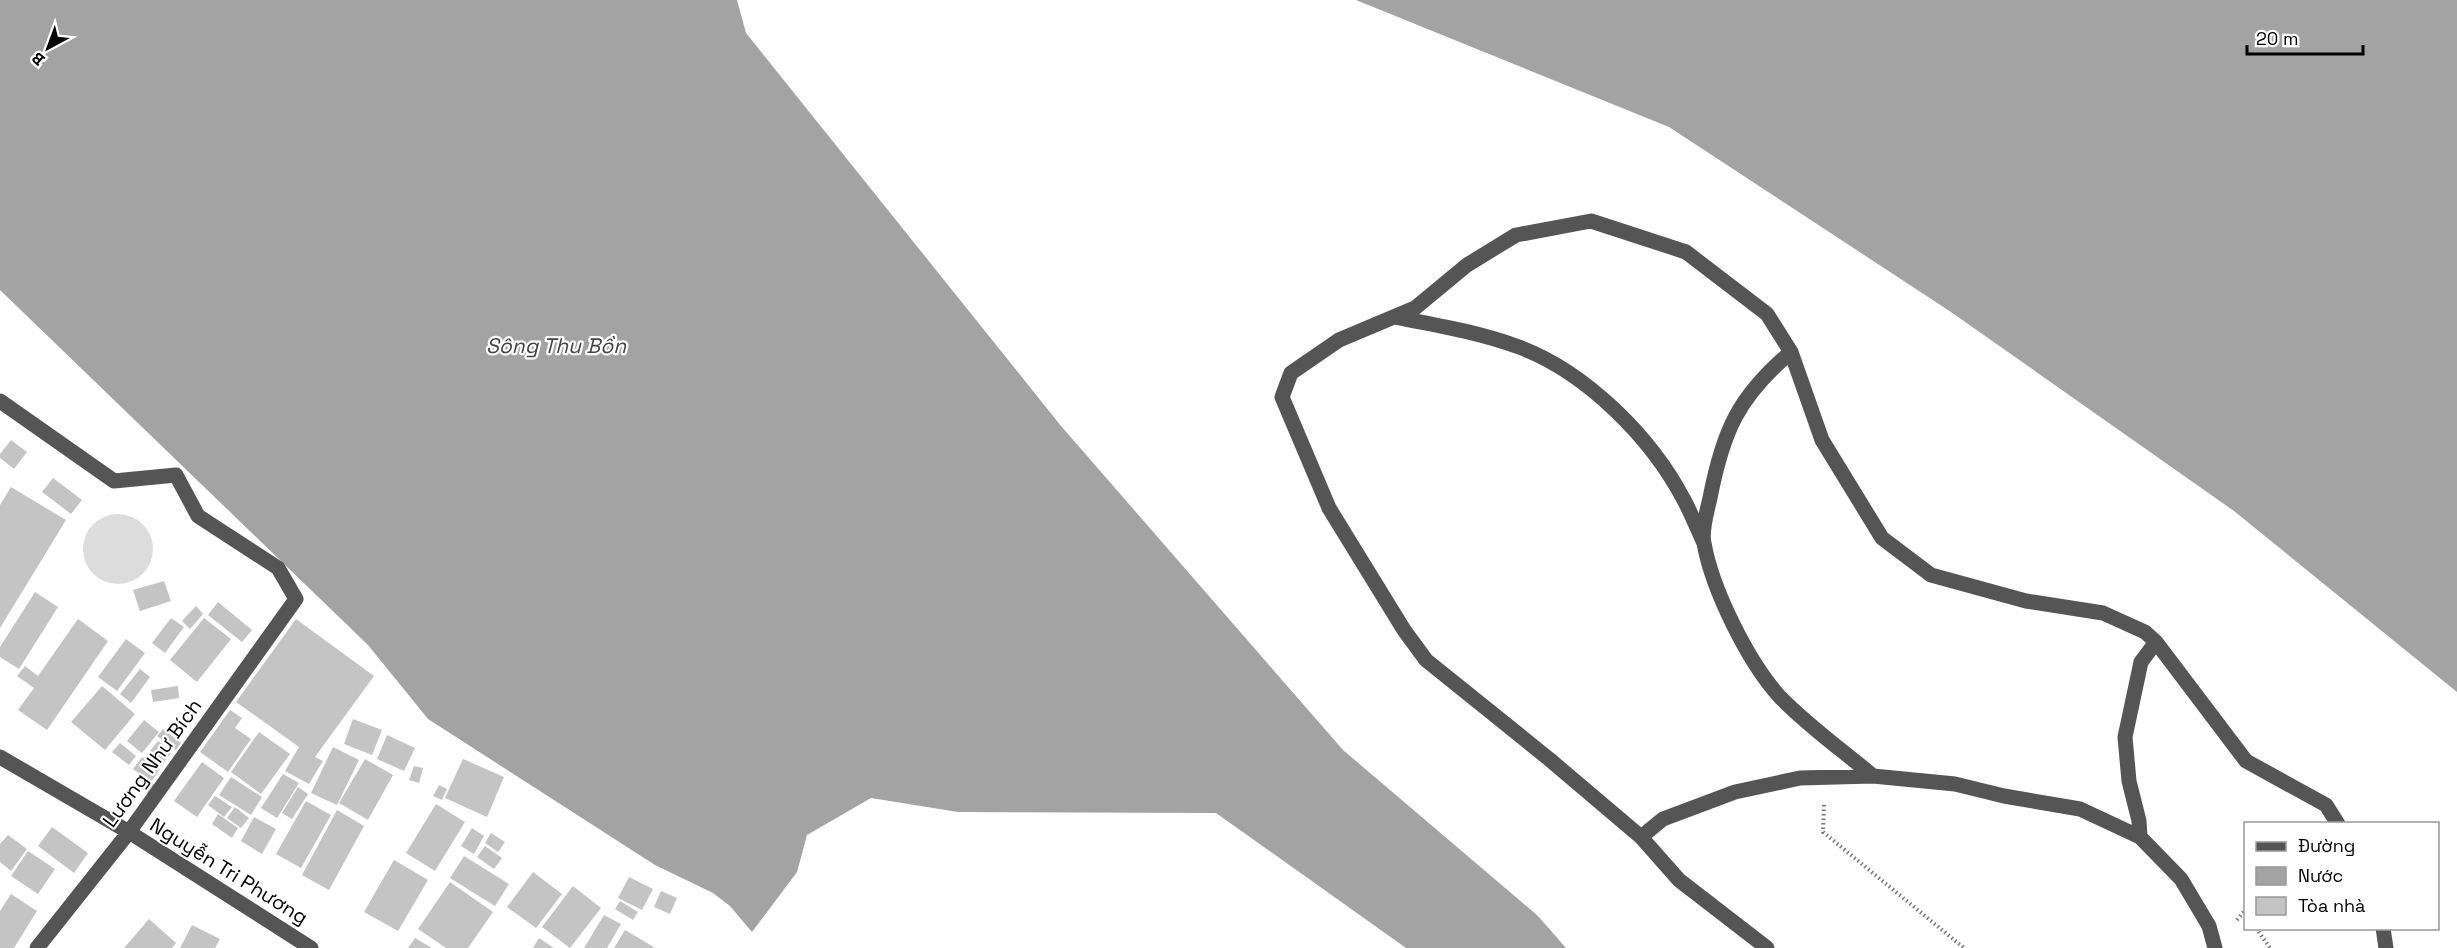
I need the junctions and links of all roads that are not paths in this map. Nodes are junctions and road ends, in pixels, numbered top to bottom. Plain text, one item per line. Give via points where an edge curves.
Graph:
1 (1394, 317) junction
2 (1791, 352) junction
3 (0, 401) edge
4 (1703, 541) junction
5 (2156, 642) junction
6 (0, 757) edge
7 (1874, 776) junction
8 (2337, 822) edge
9 (129, 832) junction
10 (1641, 837) junction
11 (2140, 837) junction
12 (2384, 930) edge
13 (37, 948) edge
14 (311, 948) edge
15 (1767, 948) edge
16 (2216, 948) edge
17 (2385, 948) edge

1 - 2 street via 1414,308 1467,265 1516,235 1591,221 1686,252 1767,314
1 - 4 street via 1485,336 1521,348 1593,388 1656,455 1684,499
1 - 10 street via 1339,340 1291,373 1282,397 1329,508 1426,660
2 - 4 street via 1769,370 1737,410 1718,460
2 - 5 street via 1822,440 1882,538 1931,575 2026,602 2103,613 2145,632
3 - 9 street, Lương Như Bích via 114,481 176,475 198,516 278,568 296,599
4 - 7 street via 1736,629 1778,695
5 - 8 street via 2246,761 2326,805
5 - 11 street via 2141,662 2125,737
6 - 9 street, Nguyễn Tri Phương
7 - 10 street via 1800,778 1735,792 1663,819
7 - 11 street via 1954,784 2080,809
9 - 13 street, Lương Như Bích
9 - 14 street, Nguyễn Tri Phương
10 - 15 street via 1679,880
11 - 16 street via 2181,879 2209,926
12 - 17 street

